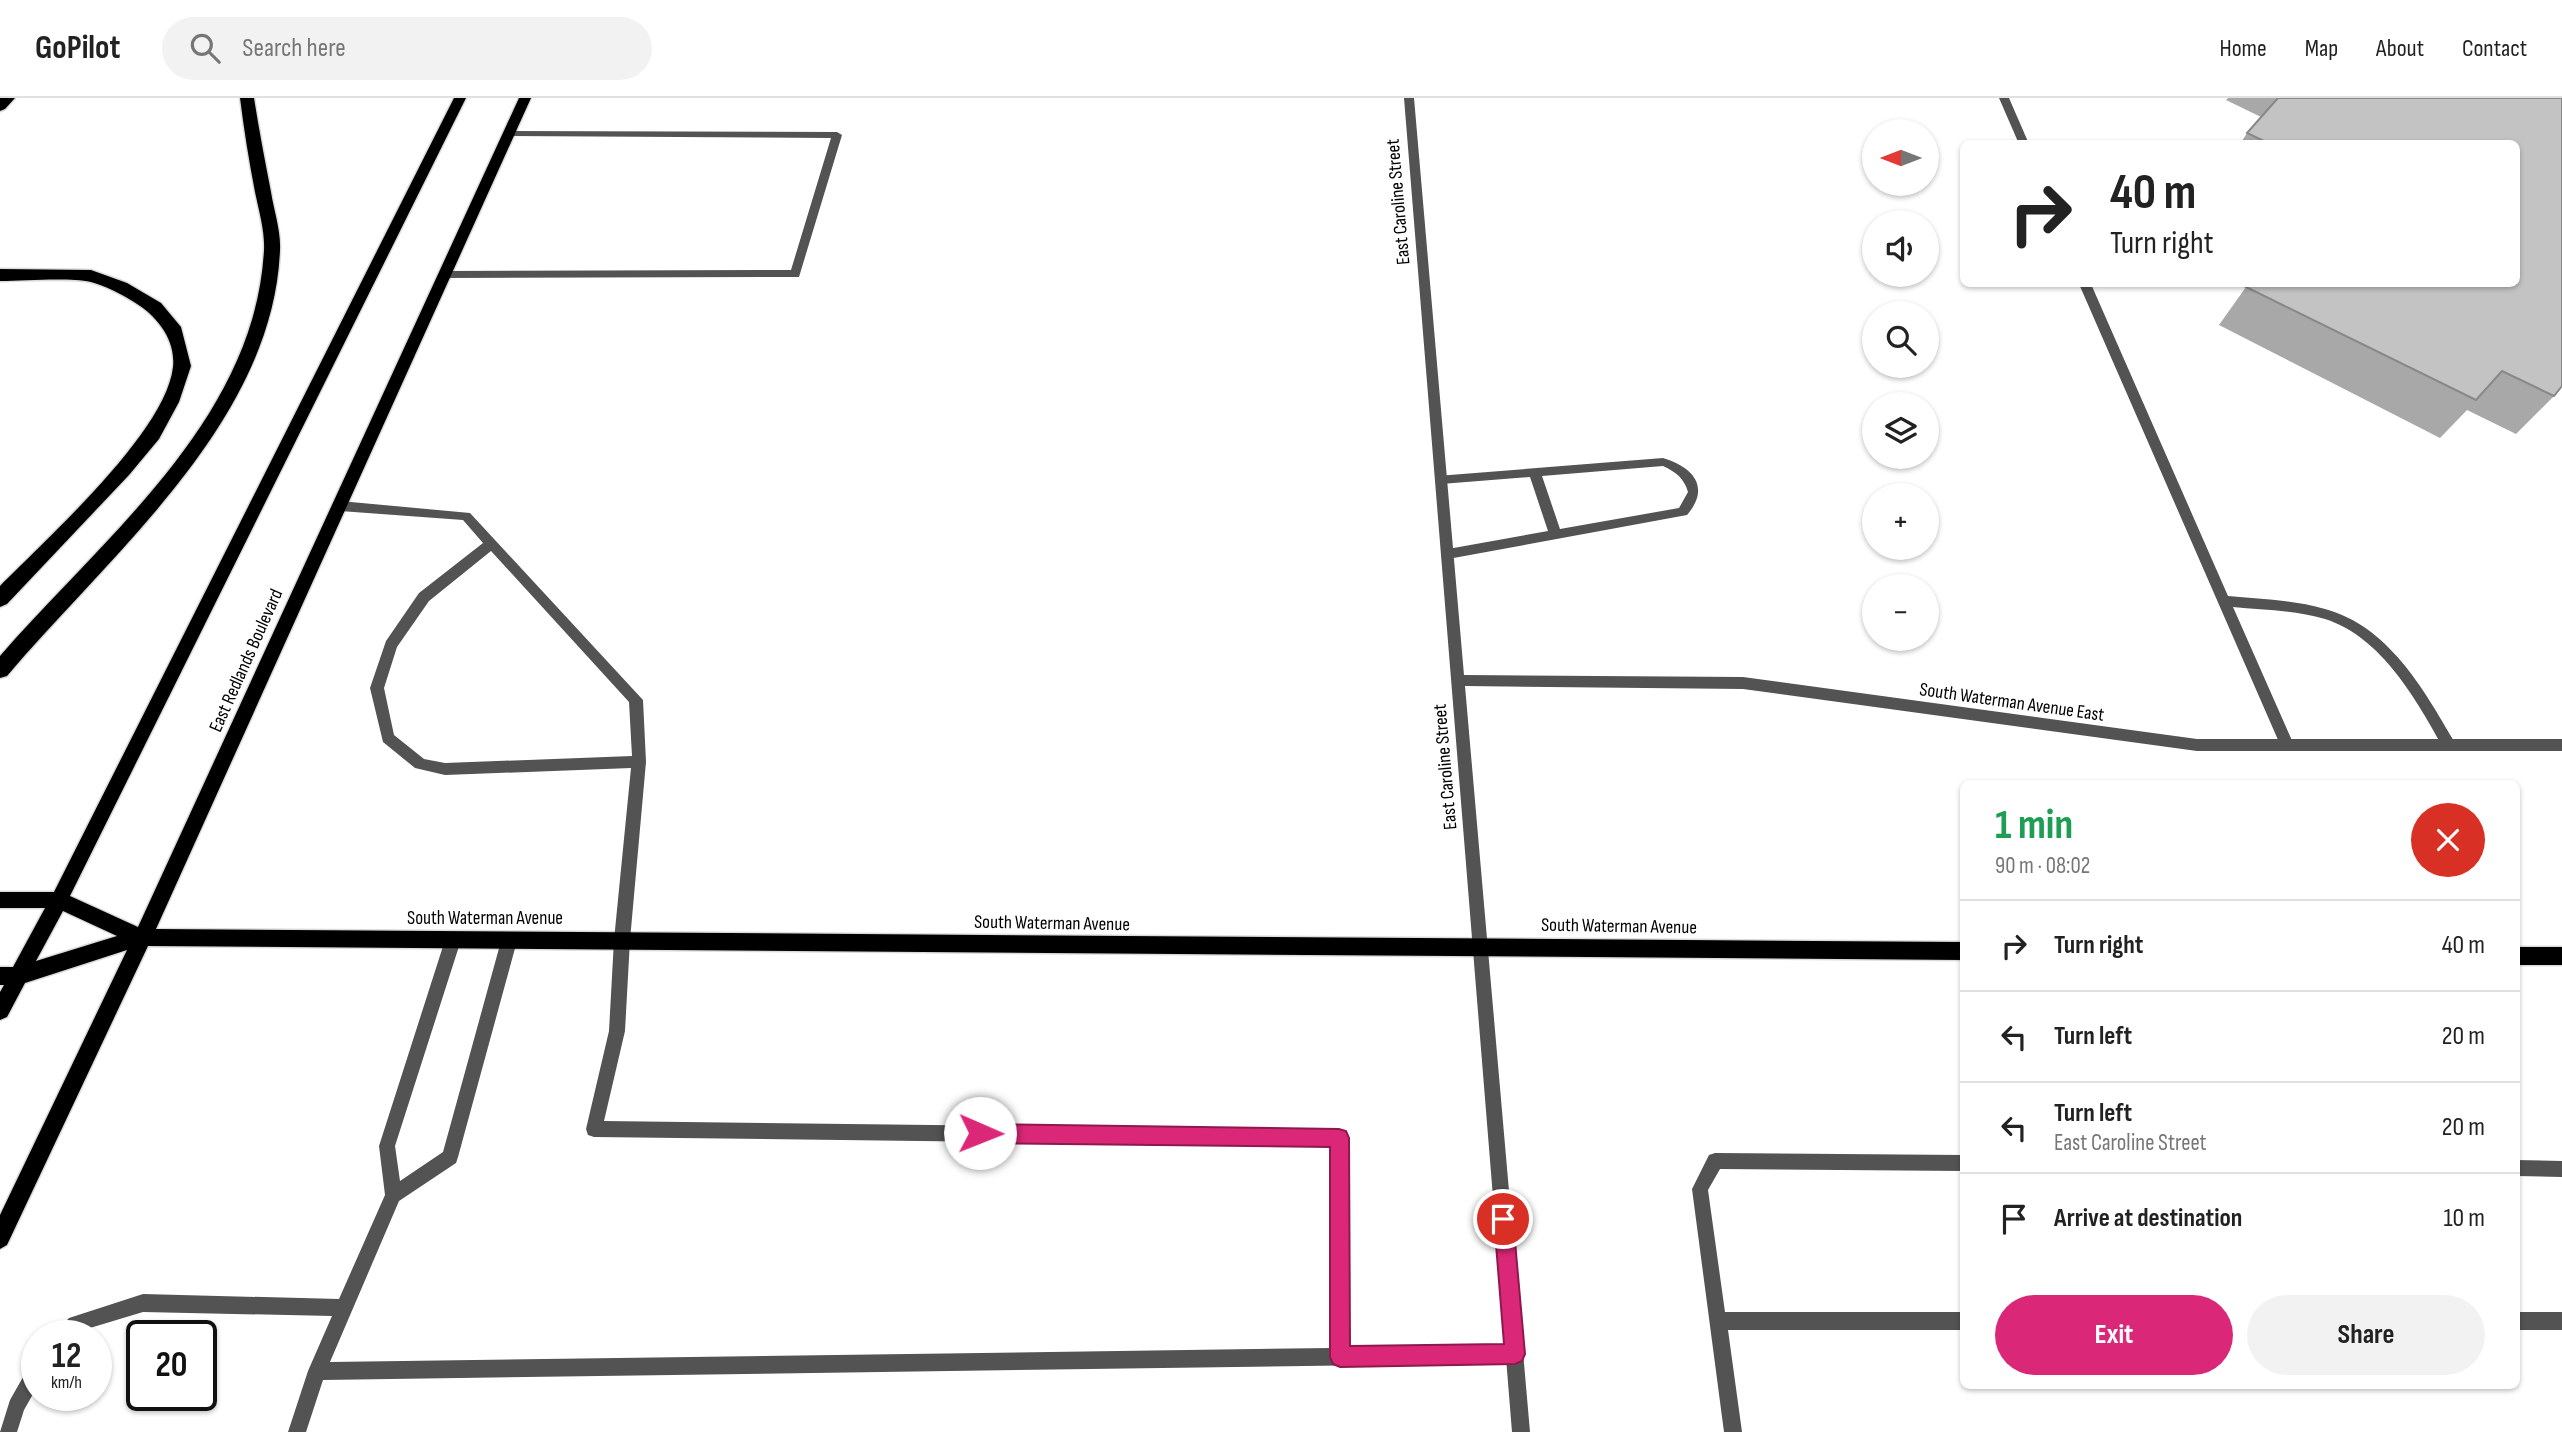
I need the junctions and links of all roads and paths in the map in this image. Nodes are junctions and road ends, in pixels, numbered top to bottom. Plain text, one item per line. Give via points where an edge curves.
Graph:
1 (8, 98) edge
2 (247, 98) edge
3 (460, 98) edge
4 (525, 98) edge
5 (1409, 98) edge
6 (2004, 98) edge
7 (0, 106) edge
8 (509, 134) junction
9 (2022, 140) edge
10 (0, 275) edge
11 (445, 275) junction
12 (2086, 287) edge
13 (1535, 471) junction
14 (1441, 479) junction
15 (340, 506) junction
16 (1556, 535) junction
17 (491, 544) junction
18 (1448, 554) junction
19 (0, 599) edge
20 (2224, 601) junction
21 (0, 670) edge
22 (1458, 680) junction
23 (2287, 745) junction
24 (2449, 745) junction
25 (2562, 745) edge
26 (639, 762) junction
27 (0, 900) edge
28 (59, 900) junction
29 (140, 937) junction
30 (453, 940) junction
31 (622, 940) junction
32 (509, 941) junction
33 (1480, 946) junction
34 (1960, 951) edge
35 (2520, 956) edge
36 (2562, 956) edge
37 (9, 976) edge
38 (0, 1011) edge
39 (1960, 1163) edge
40 (2520, 1168) edge
41 (2562, 1168) edge
42 (393, 1195) junction
43 (0, 1238) edge
44 (346, 1308) junction
45 (88, 1320) edge
46 (1718, 1321) junction
47 (1960, 1321) edge
48 (2520, 1321) edge
49 (2562, 1321) edge
50 (1515, 1354) junction
51 (1340, 1357) junction
52 (317, 1370) junction
53 (21, 1397) edge
54 (8, 1432) edge
55 (297, 1432) edge
56 (1521, 1432) edge
57 (1734, 1432) edge

1 - 7 highway
2 - 21 highway via 273,249 268,302 251,353 224,405 180,466
3 - 28 main road
4 - 8 main road, East Redlands Boulevard
5 - 14 street, East Caroline Street
6 - 9 street
8 - 11 main road, East Redlands Boulevard
8 - 11 street via 836,135 795,274
10 - 19 highway via 91,276 121,287 155,307 174,331 182,366 153,434
11 - 15 main road, East Redlands Boulevard
12 - 20 street
13 - 14 street
13 - 16 street
13 - 16 street via 1663,462 1677,466 1692,484 1694,492 1683,512
14 - 18 street, East Caroline Street
15 - 17 street via 467,516
15 - 29 main road, East Redlands Boulevard
16 - 18 street
17 - 26 street via 636,700
17 - 26 street via 424,597 391,645 376,688 388,738 420,764 445,769
18 - 22 street, East Caroline Street
20 - 23 street
20 - 24 street via 2335,617 2379,647 2415,687
22 - 23 street, South Waterman Avenue East via 1744,683 2197,745
22 - 33 street, East Caroline Street
23 - 24 street, South Waterman Avenue East
24 - 25 street, South Waterman Avenue East
26 - 31 street
27 - 28 main road, South Waterman Avenue
28 - 29 main road, South Waterman Avenue
28 - 37 main road
29 - 30 main road, South Waterman Avenue
29 - 37 main road, South Waterman Avenue
29 - 43 main road, East Redlands Boulevard
30 - 32 main road, South Waterman Avenue
30 - 42 street via 387,1146
31 - 32 main road, South Waterman Avenue
31 - 33 main road, South Waterman Avenue
31 - 51 street via 617,1031 594,1129 1339,1138
32 - 42 street via 450,1157
33 - 34 main road, South Waterman Avenue
33 - 50 street, East Caroline Street
35 - 36 main road
37 - 38 main road
39 - 46 street via 1715,1161 1700,1189
40 - 41 street
42 - 44 street
44 - 45 street via 143,1303
44 - 52 street
46 - 47 street
46 - 57 street
48 - 49 street
50 - 51 street
50 - 56 street, East Caroline Street
51 - 52 street
52 - 55 street
53 - 54 street

